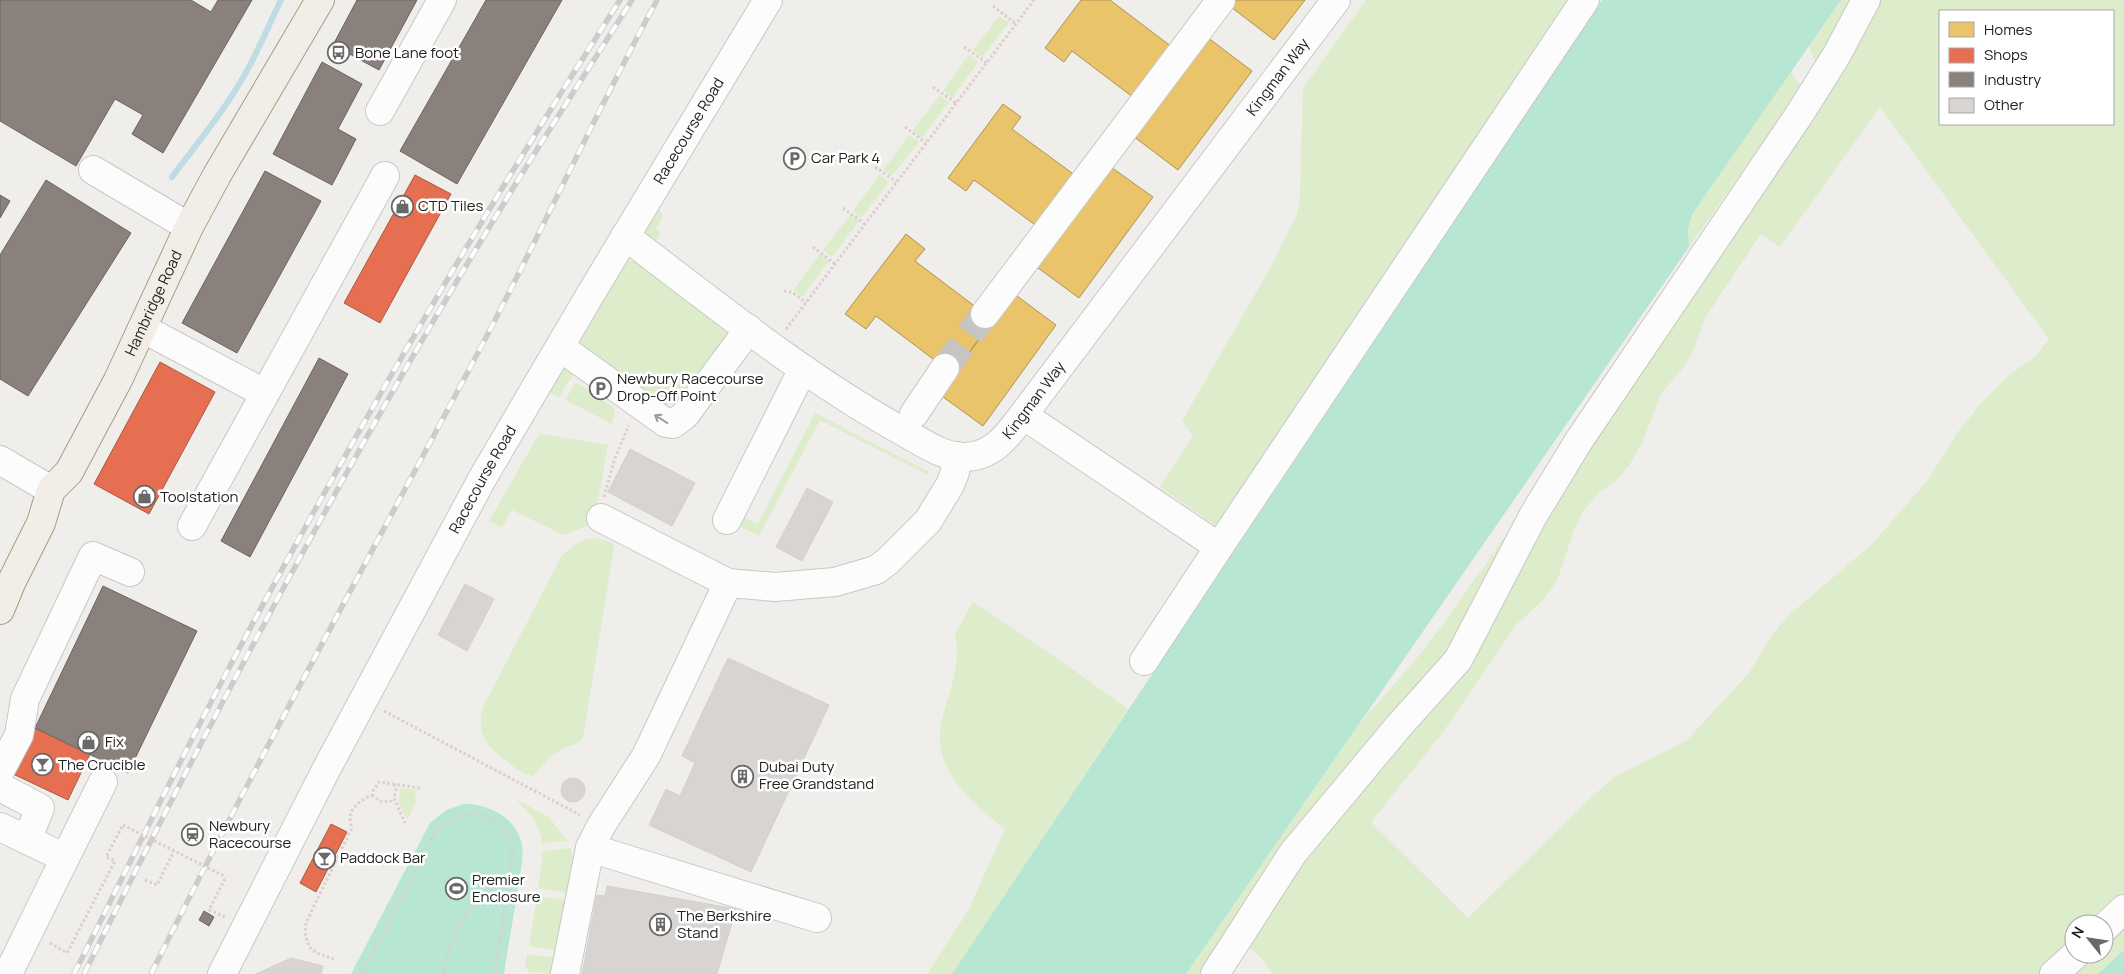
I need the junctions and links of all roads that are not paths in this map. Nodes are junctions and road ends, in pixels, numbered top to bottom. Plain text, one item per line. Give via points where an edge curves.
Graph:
1 (320, 0) edge
2 (442, 0) edge
3 (768, 0) edge
4 (1222, 0) edge
5 (1336, 0) edge
6 (1586, 0) edge
7 (1866, 0) edge
8 (380, 111) dead end
9 (93, 170) dead end
10 (386, 176) dead end
11 (189, 226) junction
12 (626, 236) junction
13 (985, 314) tunnel mouth
14 (142, 328) junction
15 (749, 329) junction
16 (560, 346) junction
17 (945, 368) tunnel mouth
18 (804, 369) junction
19 (264, 394) junction
20 (1023, 415) junction
21 (910, 425) junction
22 (957, 456) junction
23 (0, 460) edge
24 (51, 490) junction
25 (601, 518) road end
26 (727, 520) dead end
27 (192, 526) dead end
28 (1219, 547) junction
29 (130, 572) dead end
30 (728, 584) junction
31 (0, 610) edge
32 (1144, 661) dead end
33 (0, 771) edge
34 (103, 782) dead end
35 (0, 787) edge
36 (0, 827) edge
37 (595, 837) junction
38 (27, 840) junction
39 (65, 858) junction
40 (2124, 909) edge
41 (817, 918) dead end
42 (2114, 918) edge
43 (2065, 964) edge
44 (8, 974) edge
45 (222, 974) edge
46 (565, 974) edge
47 (1215, 974) edge
48 (2054, 974) edge

1 - 11 main road, Hambridge Road
2 - 8 street
3 - 12 street, Racecourse Road
4 - 13 street
5 - 20 street, Kingman Way
6 - 28 street
7 - 47 street via 1800,115 1578,442 1533,516 1458,660 1293,853
9 - 11 street
10 - 19 street
11 - 14 main road, Hambridge Road
12 - 15 street, Kingman Way
12 - 16 street, Racecourse Road
14 - 19 street
14 - 24 main road, Hambridge Road via 69,472
15 -> 16 street via 686,415 673,424 666,423
15 - 18 street, Kingman Way
16 - 45 street, Racecourse Road via 452,534
17 - 21 street
18 - 21 street, Kingman Way via 833,391
18 - 26 street
19 - 27 street
20 - 22 street, Kingman Way via 1001,443 978,455
20 - 28 street
21 - 22 street, Kingman Way via 937,451
22 - 30 street via 950,485 928,521 876,570 836,582 775,587
23 - 24 street
24 - 31 main road, Hambridge Road via 41,523
25 - 30 street
28 - 32 street
29 - 33 street via 93,556 25,699 19,734
30 - 37 street via 646,756
34 - 39 street
35 - 38 street via 40,808
36 - 38 street
37 - 41 street
37 - 46 street
38 - 39 street
39 - 44 street
40 - 42 street
43 - 48 street

